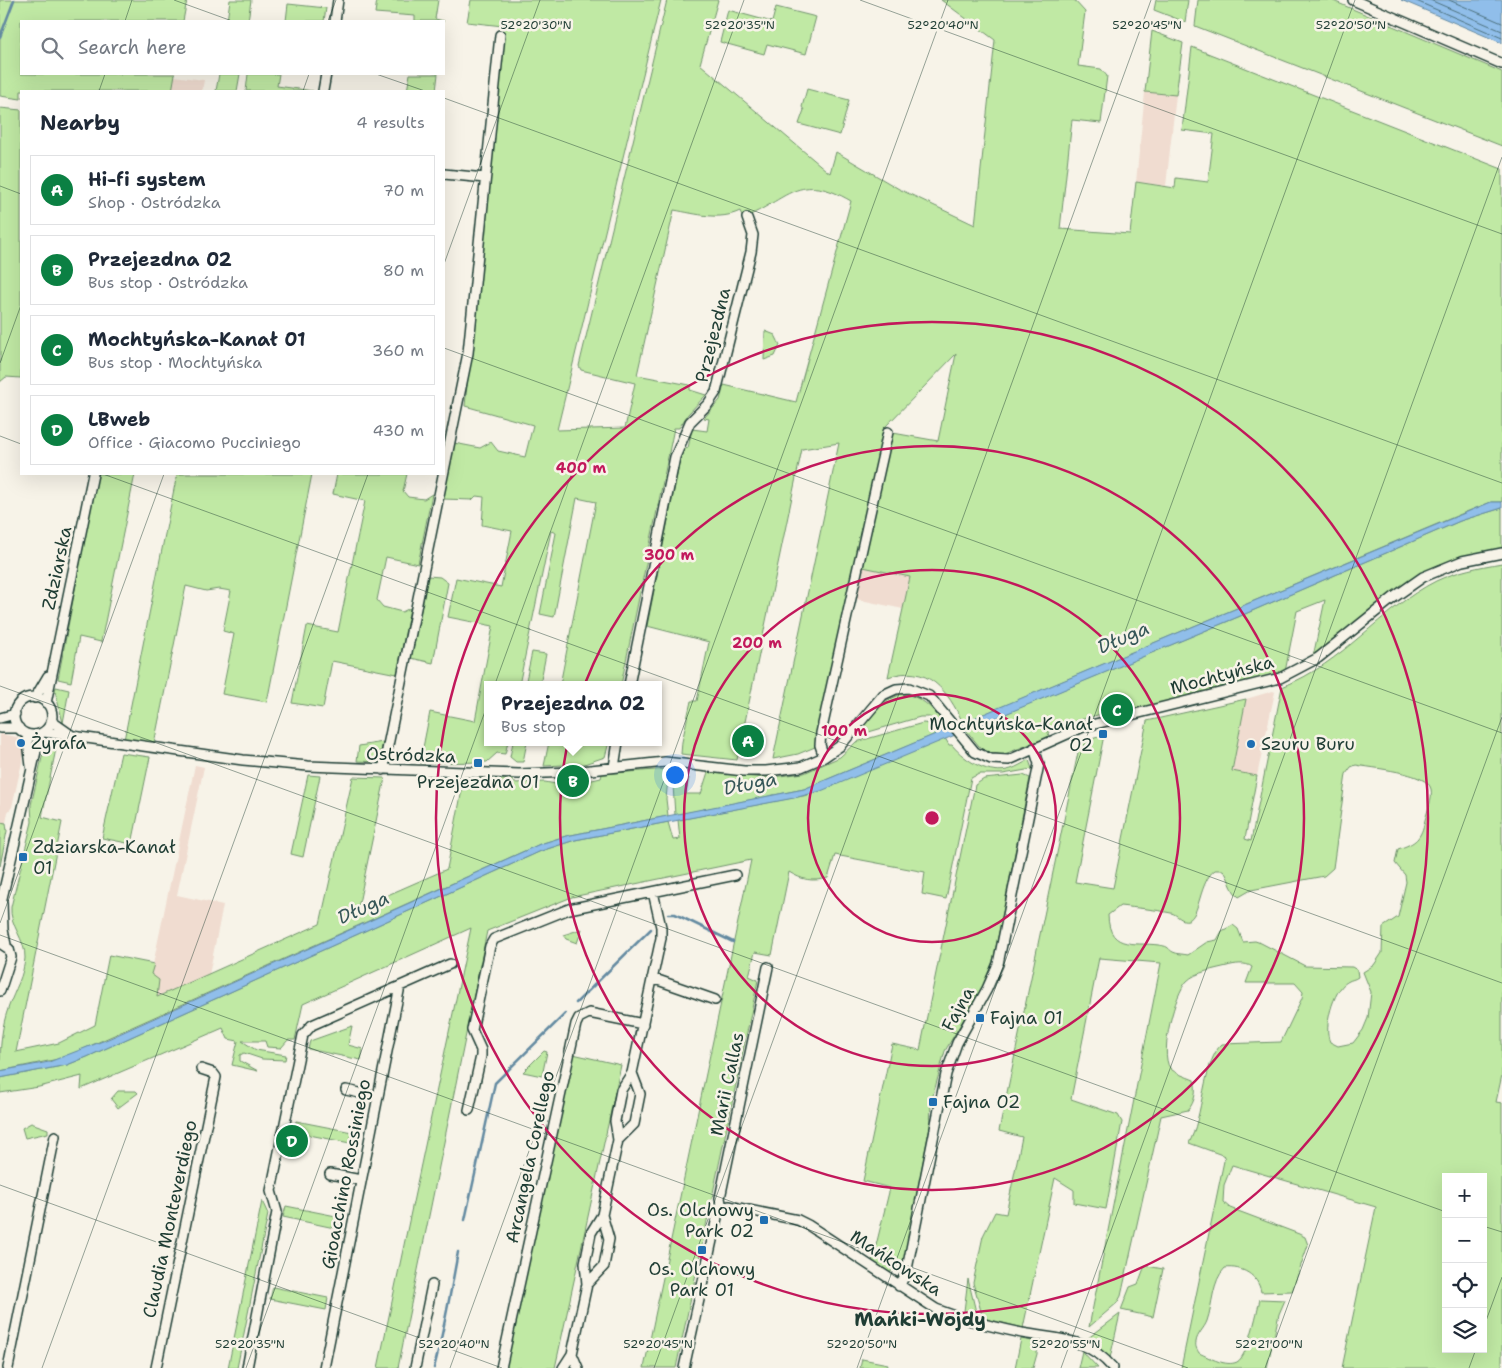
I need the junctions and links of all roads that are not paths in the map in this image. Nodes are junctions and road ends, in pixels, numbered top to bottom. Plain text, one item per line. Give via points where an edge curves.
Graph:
1 (338, 0) edge
2 (1353, 0) edge
3 (335, 20) edge
4 (500, 35) dead end
5 (1502, 64) edge
6 (326, 75) edge
7 (323, 90) edge
8 (445, 174) edge
9 (485, 178) junction
10 (747, 218) dead end
11 (888, 432) dead end
12 (445, 466) edge
13 (93, 475) edge
14 (443, 475) edge
15 (1502, 553) edge
16 (52, 669) junction
17 (631, 681) edge
18 (34, 698) junction
19 (46, 703) junction
20 (15, 714) junction
21 (0, 718) edge
22 (51, 721) junction
23 (0, 728) edge
24 (19, 728) junction
25 (42, 733) junction
26 (28, 734) junction
27 (76, 737) junction
28 (963, 737) joint
29 (617, 746) edge
30 (1034, 748) junction
31 (824, 757) junction
32 (614, 767) junction
33 (383, 770) junction
34 (31, 772) junction
35 (735, 875) dead end
36 (653, 892) junction
37 (1, 905) edge
38 (3, 944) edge
39 (450, 964) dead end
40 (768, 967) dead end
41 (4, 968) edge
42 (652, 978) junction
43 (400, 986) junction
44 (0, 991) edge
45 (715, 1000) dead end
46 (643, 1024) junction
47 (201, 1069) dead end
48 (632, 1073) junction
49 (346, 1090) dead end
50 (378, 1097) junction
51 (469, 1110) dead end
52 (56, 1136) dead end
53 (618, 1140) junction
54 (330, 1174) dead end
55 (361, 1180) junction
56 (720, 1210) junction
57 (602, 1215) junction
58 (587, 1284) junction
59 (432, 1285) dead end
60 (899, 1286) junction
61 (572, 1354) junction
62 (8, 1368) edge
63 (156, 1368) edge
64 (246, 1368) edge
65 (324, 1368) edge
66 (415, 1368) edge
67 (501, 1368) edge
68 (563, 1368) edge
69 (578, 1368) edge
70 (684, 1368) edge
71 (1112, 1368) edge

1 - 3 street
2 - 5 street
4 - 9 street
6 - 7 street
8 - 9 street
9 - 12 street via 468,353
10 - 17 street, Przejezdna via 753,235 751,252 716,392 690,422 676,457
11 - 31 street via 821,734
13 - 16 street, Zdziarska
14 - 33 street
15 - 30 street, Mochtyńska via 1462,561 1423,577 1318,658 1280,678 1083,726
16 - 18 street, Zdziarska
16 - 19 street, Zdziarska
18 - 19 street
18 - 20 street via 20,703
19 - 22 street via 52,713
20 - 21 street
20 - 24 street
22 - 25 street
22 - 27 street, Ostródzka
23 - 24 street
24 - 26 street
25 - 26 street
25 - 27 street, Ostródzka
25 - 34 street
26 - 34 street
27 - 33 street, Ostródzka via 243,760
28 - 30 street, Mochtyńska via 975,752 992,759 1009,760
28 - 31 street, Ostródzka via 923,691 896,689 883,695 852,733
29 - 32 street
30 - 60 street, Fajna via 1039,764 1002,948 993,978 950,1060 906,1274
31 - 32 street, Ostródzka via 801,767 766,772 665,762
32 - 33 street, Ostródzka via 526,774
34 - 37 street
35 - 36 street
36 - 42 street via 661,933
36 - 51 street via 569,909 494,939 472,1030 481,1056
37 - 38 street
38 - 41 street via 12,957
39 - 43 street
40 - 56 street, Marii Callas
41 - 44 street
42 - 45 street
42 - 46 street
43 - 50 street, Gioacchino Rossiniego
43 - 64 street via 312,1025 300,1041 271,1191 277,1208 276,1217
46 - 48 street
46 - 67 street, Arcangela Corellego via 589,1013 576,1024
47 - 63 street, Claudia Monteverdiego via 216,1077
48 - 53 street via 622,1090 615,1121
48 - 53 street via 640,1094 634,1124
49 - 50 street
50 - 55 street, Gioacchino Rossiniego
52 - 62 street
53 - 57 street
54 - 55 street
55 - 65 street, Gioacchino Rossiniego
56 - 60 street, Mańkowska via 729,1206 802,1222
56 - 70 street, Marii Callas
57 - 58 street via 591,1234 585,1263
57 - 58 street via 609,1239 604,1266
58 - 61 street
59 - 66 street
60 - 71 street, Mańkowska via 928,1305 956,1316 1083,1344 1097,1352
61 - 68 street
61 - 69 street

